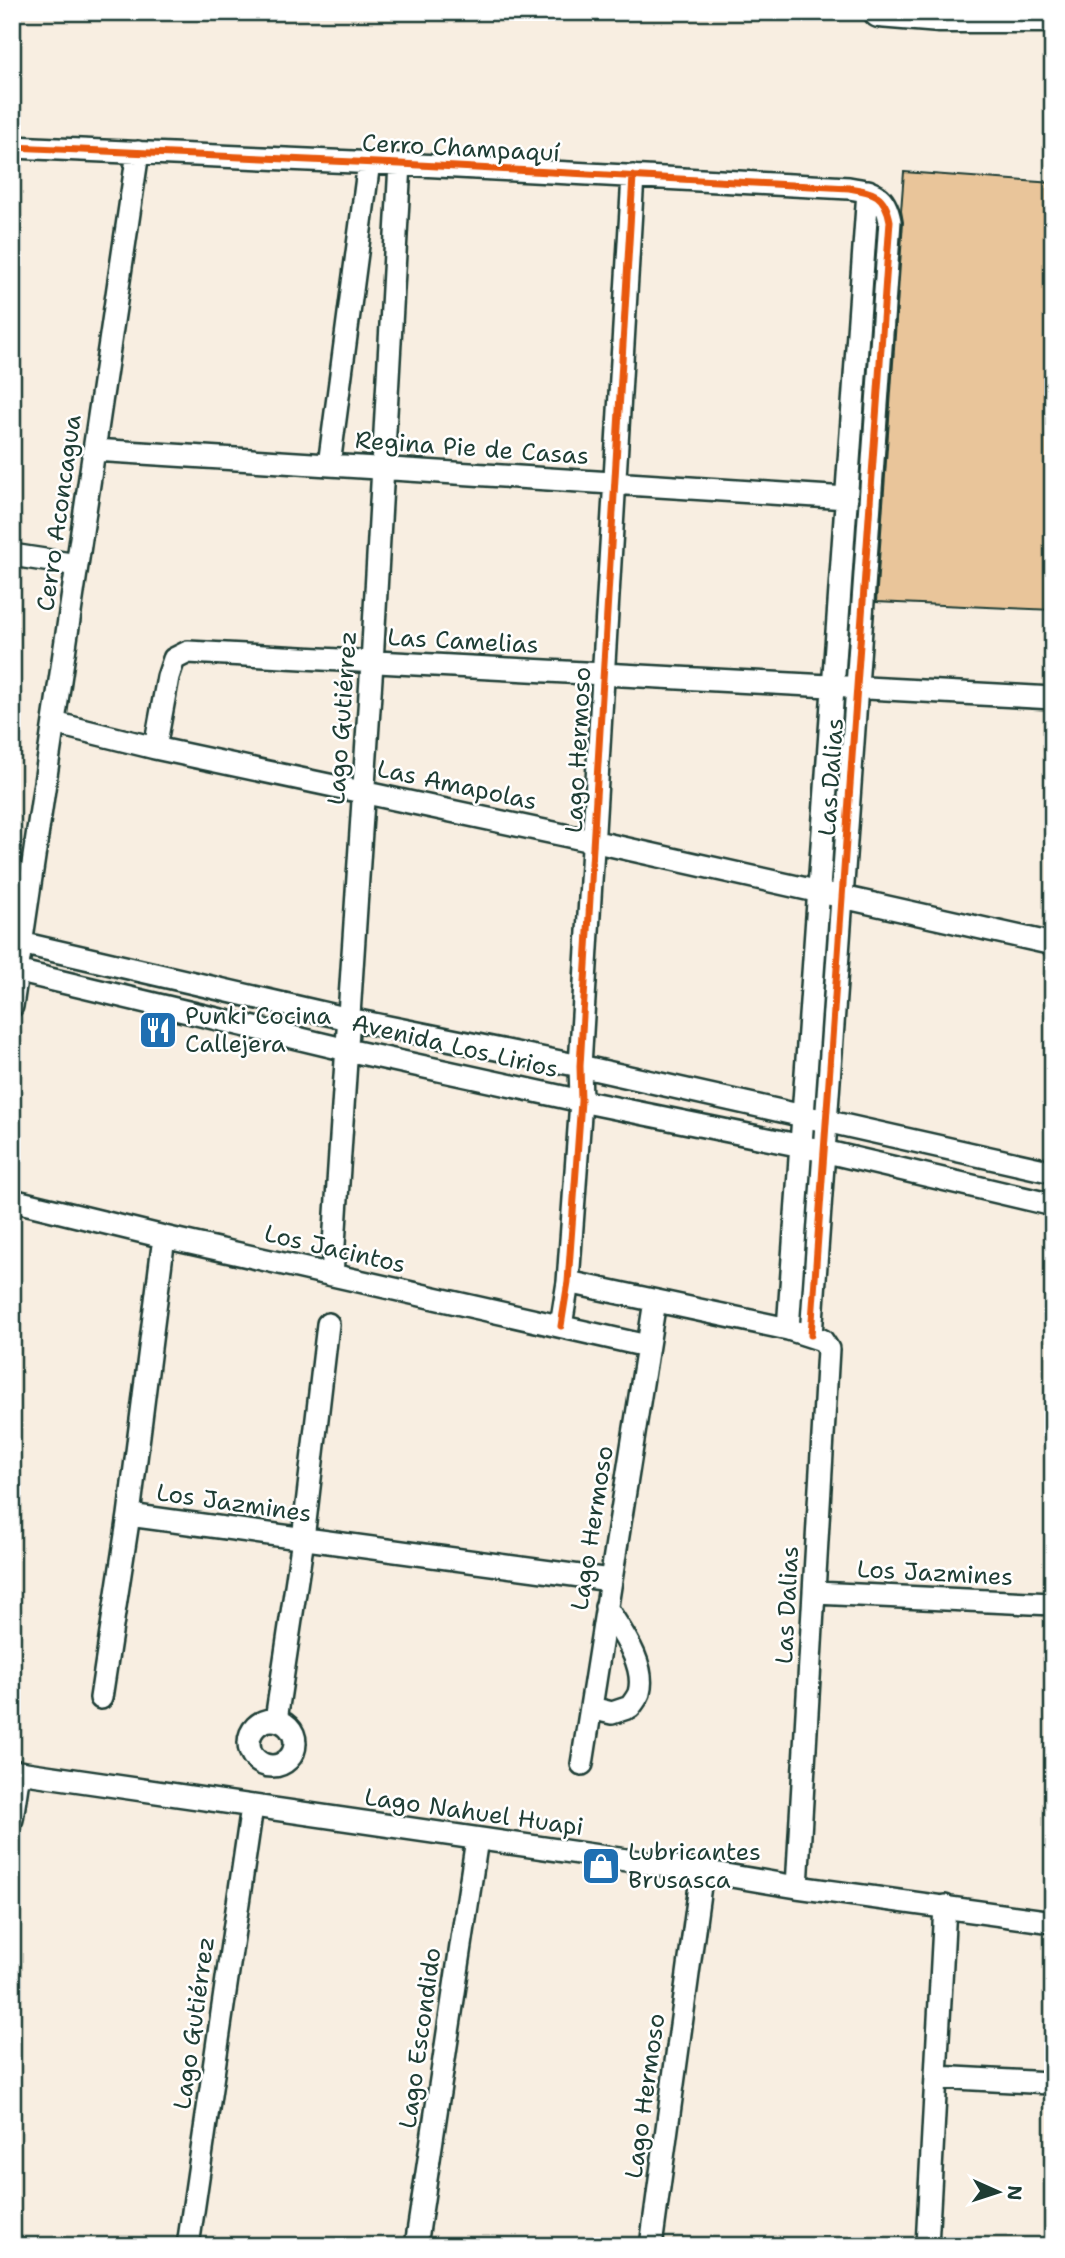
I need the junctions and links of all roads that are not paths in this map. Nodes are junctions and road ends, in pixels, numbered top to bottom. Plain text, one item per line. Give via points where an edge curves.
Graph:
1 (879, 12) edge
2 (1053, 17) edge
3 (12, 147) edge
4 (138, 152) junction
5 (369, 163) junction
6 (400, 164) junction
7 (633, 176) junction
8 (868, 191) junction
9 (94, 450) junction
10 (329, 465) junction
11 (384, 468) junction
12 (613, 483) junction
13 (847, 498) junction
14 (12, 555) edge
15 (77, 565) junction
16 (372, 663) junction
17 (602, 674) junction
18 (833, 685) junction
19 (857, 687) junction
20 (1053, 698) edge
21 (54, 723) junction
22 (155, 748) junction
23 (364, 792) junction
24 (592, 841) junction
25 (819, 893) junction
26 (842, 898) junction
27 (17, 942) edge
28 (1053, 944) edge
29 (15, 970) edge
30 (12, 1006) edge
31 (349, 1019) junction
32 (347, 1049) junction
33 (580, 1066) junction
34 (581, 1101) junction
35 (804, 1117) junction
36 (826, 1122) junction
37 (802, 1146) junction
38 (824, 1152) junction
39 (1053, 1172) edge
40 (12, 1200) edge
41 (1053, 1205) edge
42 (164, 1237) junction
43 (332, 1275) junction
44 (568, 1282) junction
45 (655, 1301) junction
46 (328, 1324) dead end
47 (561, 1326) junction
48 (788, 1329) junction
49 (811, 1335) junction
50 (647, 1346) junction
51 (129, 1515) junction
52 (303, 1539) junction
53 (610, 1580) junction
54 (814, 1593) junction
55 (1053, 1604) edge
56 (606, 1607) junction
57 (101, 1698) dead end
58 (591, 1708) junction
59 (276, 1720) dead end
60 (582, 1764) dead end
61 (16, 1772) edge
62 (252, 1807) junction
63 (12, 1819) edge
64 (477, 1839) junction
65 (702, 1871) junction
66 (797, 1887) junction
67 (945, 1906) junction
68 (1053, 1912) edge
69 (1052, 1922) edge
70 (936, 2077) junction
71 (1049, 2083) dead end
72 (188, 2246) edge
73 (416, 2246) edge
74 (651, 2246) edge
75 (927, 2246) edge

1 - 2 main road
3 - 4 street, Cerro Champaquí
4 - 5 street, Cerro Champaquí
4 - 9 street, Cerro Aconcagua
5 - 6 street, Cerro Champaquí
5 - 10 street
6 - 7 street, Cerro Champaquí
6 - 11 street, Lago Gutiérrez
7 - 8 street, Cerro Champaquí
7 - 12 street, Lago Hermoso
8 - 13 street, Las Dalias
8 - 19 street, Las Dalias via 887,207 890,221
9 - 10 street, Regina Pie de Casas
9 - 15 street, Cerro Aconcagua
10 - 11 street, Regina Pie de Casas
11 - 12 street, Regina Pie de Casas
11 - 16 street, Lago Gutiérrez
12 - 13 street, Regina Pie de Casas
12 - 17 street, Lago Hermoso
13 - 18 street, Las Dalias
14 - 15 street
15 - 21 street, Cerro Aconcagua
16 - 17 street, Las Camelias
16 - 22 street, Las Camelias via 188,652 174,659 167,677
16 - 23 street, Lago Gutiérrez
17 - 18 street, Las Camelias
17 - 24 street, Lago Hermoso
18 - 19 street, Las Camelias
18 - 25 street, Las Dalias
19 - 20 street, Las Camelias
19 - 26 street, Las Dalias
21 - 22 street, Las Amapolas
21 - 27 street, Cerro Aconcagua
22 - 23 street, Las Amapolas
23 - 24 street, Las Amapolas
23 - 31 street, Lago Gutiérrez
24 - 25 street, Las Amapolas
24 - 33 street, Lago Hermoso
25 - 26 street, Las Amapolas
25 - 35 street, Las Dalias
26 - 28 street, Las Amapolas
26 - 36 street, Las Dalias
27 - 29 street, Cerro Aconcagua
27 - 31 street, Avenida Los Lirios
29 - 30 street, Cerro Aconcagua
29 - 32 street, Avenida Los Lirios
31 - 32 street, Lago Gutiérrez
31 - 33 street, Avenida Los Lirios
32 - 34 street, Avenida Los Lirios
32 - 43 street, Lago Gutiérrez
33 - 34 street, Lago Hermoso
33 - 35 street, Avenida Los Lirios
34 - 37 street, Avenida Los Lirios
34 - 44 street, Lago Hermoso
35 - 36 street, Avenida Los Lirios
35 - 37 street, Las Dalias
36 - 38 street, Las Dalias
36 - 39 street, Avenida Los Lirios
37 - 38 street, Avenida Los Lirios
37 - 48 street, Las Dalias
38 - 41 street, Avenida Los Lirios
38 - 49 street, Las Dalias
40 - 42 street, Los Jacintos
42 - 43 street, Los Jacintos
42 - 51 street, Los Jazmines
43 - 47 street, Los Jacintos
44 - 45 street
44 - 47 street, Lago Hermoso
45 - 48 street
45 - 50 street, Lago Hermoso
46 - 52 street
47 - 50 street, Los Jacintos
48 - 49 street
49 - 54 street, Las Dalias via 828,1349
50 - 53 street, Lago Hermoso
51 - 52 street, Los Jazmines
51 - 57 street
52 - 53 street, Los Jazmines
52 - 59 street
53 - 56 street, Lago Hermoso
54 - 55 street, Los Jazmines
54 - 66 street, Las Dalias
56 - 58 street, Lago Hermoso
56 - 58 street via 640,1672 639,1693 631,1707 612,1713
58 - 60 street, Lago Hermoso
61 - 62 street, Lago Nahuel Huapi
61 - 63 street
62 - 64 street, Lago Nahuel Huapi
62 - 72 street, Lago Gutiérrez
64 - 65 street, Lago Nahuel Huapi
64 - 73 street, Lago Escondido
65 - 66 street, Lago Nahuel Huapi
65 - 74 street, Lago Hermoso
66 - 67 street, Lago Nahuel Huapi
67 - 69 street, Lago Nahuel Huapi
67 - 70 street
68 - 69 street
70 - 71 street
70 - 75 street

